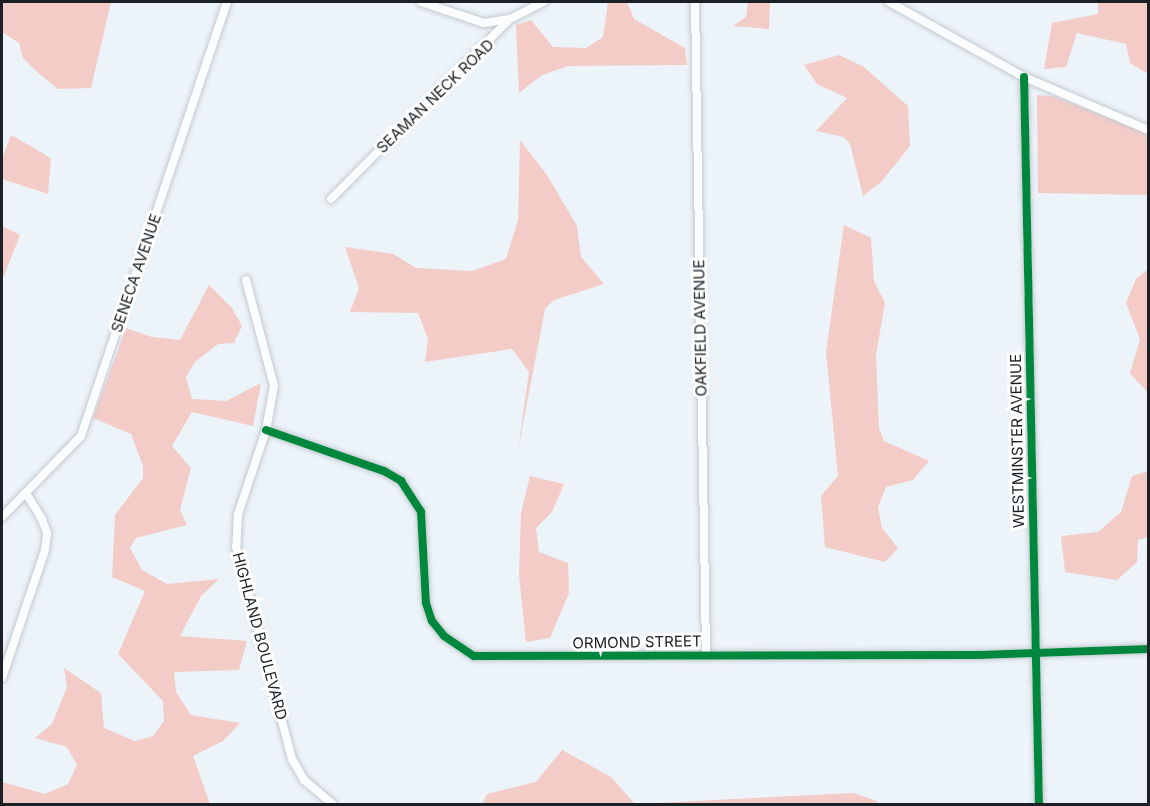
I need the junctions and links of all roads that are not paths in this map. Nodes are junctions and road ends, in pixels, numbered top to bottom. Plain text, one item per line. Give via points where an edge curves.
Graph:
1 (227, 2) edge
2 (421, 2) edge
3 (544, 2) edge
4 (695, 2) edge
5 (889, 2) edge
6 (510, 19) junction
7 (1024, 77) junction
8 (1149, 130) edge
9 (331, 198) dead end
10 (246, 280) dead end
11 (266, 430) junction
12 (26, 493) junction
13 (2, 517) edge
14 (1149, 649) edge
15 (706, 654) junction
16 (1035, 654) junction
17 (2, 678) edge
18 (333, 804) edge
19 (1039, 804) edge

1 - 12 street, SENECA AVENUE via 81,436
2 - 6 street via 484,23
3 - 6 street, SEAMAN NECK ROAD
4 - 15 street, OAKFIELD AVENUE
5 - 7 street
6 - 9 street, SEAMAN NECK ROAD
7 - 8 street
7 - 16 street, WESTMINSTER AVENUE
10 - 11 street, HIGHLAND BOULEVARD via 274,386
11 - 15 street, ORMOND STREET via 384,471 401,481 421,512 426,603 432,621 460,649 474,656 492,657
11 - 18 street, HIGHLAND BOULEVARD via 238,514 236,547 292,759 304,780
12 - 13 street, SENECA AVENUE
12 - 17 street via 45,526 45,550
14 - 16 street, ORMOND STREET via 1058,649
15 - 16 street, ORMOND STREET
16 - 19 street, WESTMINSTER AVENUE

